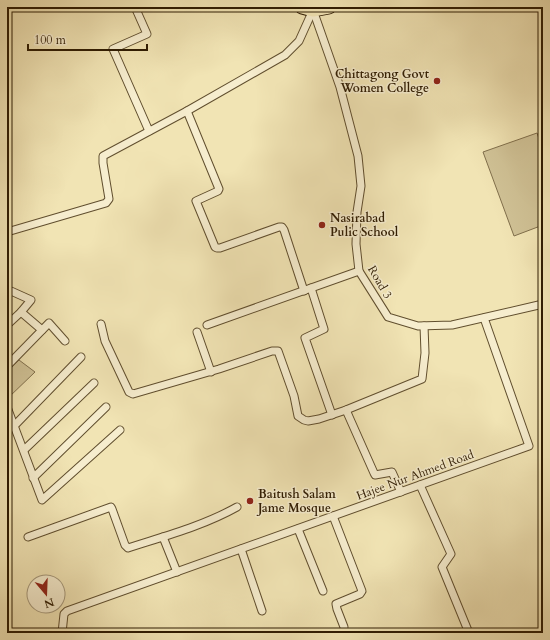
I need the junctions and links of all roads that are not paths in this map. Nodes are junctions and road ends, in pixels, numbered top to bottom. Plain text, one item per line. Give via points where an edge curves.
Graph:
1 (135, 7) edge
2 (329, 7) edge
3 (307, 8) edge
4 (187, 111) junction
5 (149, 131) junction
6 (7, 232) edge
7 (359, 271) junction
8 (308, 289) junction
9 (7, 294) edge
10 (543, 304) edge
11 (21, 312) junction
12 (484, 318) junction
13 (101, 324) dead end
14 (7, 325) edge
15 (207, 325) dead end
16 (424, 326) junction
17 (42, 330) junction
18 (197, 332) dead end
19 (65, 341) dead end
20 (81, 357) dead end
21 (7, 366) edge
22 (211, 372) junction
23 (94, 382) dead end
24 (7, 407) edge
25 (106, 407) dead end
26 (346, 410) junction
27 (332, 415) junction
28 (14, 426) junction
29 (120, 430) dead end
30 (24, 450) junction
31 (33, 478) junction
32 (420, 485) junction
33 (401, 492) junction
34 (237, 507) dead end
35 (333, 516) junction
36 (298, 529) junction
37 (28, 537) dead end
38 (163, 537) junction
39 (241, 549) junction
40 (177, 572) junction
41 (323, 591) dead end
42 (262, 611) dead end
43 (344, 627) dead end
44 (62, 633) edge
45 (469, 633) edge

1 - 5 street via 147,34 113,48
2 - 3 highway
3 - 4 street via 299,41 285,55
3 - 7 street, Road 3 via 340,86 358,156 361,186 356,244
4 - 5 street
4 - 8 street via 219,189 218,192 196,201 215,247 220,248 282,227
5 - 6 street via 102,157 109,199 106,203
7 - 8 street
7 - 16 street, Road 3 via 388,317
8 - 15 street
8 - 27 street via 324,329 305,338
9 - 11 street via 11,291 31,300
10 - 12 street, Road 3
11 - 14 street
11 - 17 street
12 - 16 street, Road 3 via 452,325
12 - 32 street, Hajee Nur Ahmed Road via 529,446
13 - 22 street via 105,341 130,393
16 - 26 street via 425,353 422,379
17 - 19 street via 50,324
17 - 21 street
18 - 22 street
20 - 28 street
22 - 27 street via 278,351 294,396 298,416 308,421
23 - 30 street
24 - 28 street
25 - 31 street
26 - 27 street
26 - 33 street via 375,475 392,472
28 - 30 street
29 - 31 street via 43,500
30 - 31 street
32 - 33 street, Hajee Nur Ahmed Road
32 - 45 street via 451,554 442,567
33 - 35 street, Hajee Nur Ahmed Road
34 - 38 street via 199,526
35 - 36 street, Hajee Nur Ahmed Road
35 - 43 street via 362,591 336,604
36 - 39 street, Hajee Nur Ahmed Road
36 - 41 street
37 - 38 street via 108,507 112,509 126,547
38 - 40 street
39 - 40 street, Hajee Nur Ahmed Road
39 - 42 street
40 - 44 street, Hajee Nur Ahmed Road via 67,610 64,614

